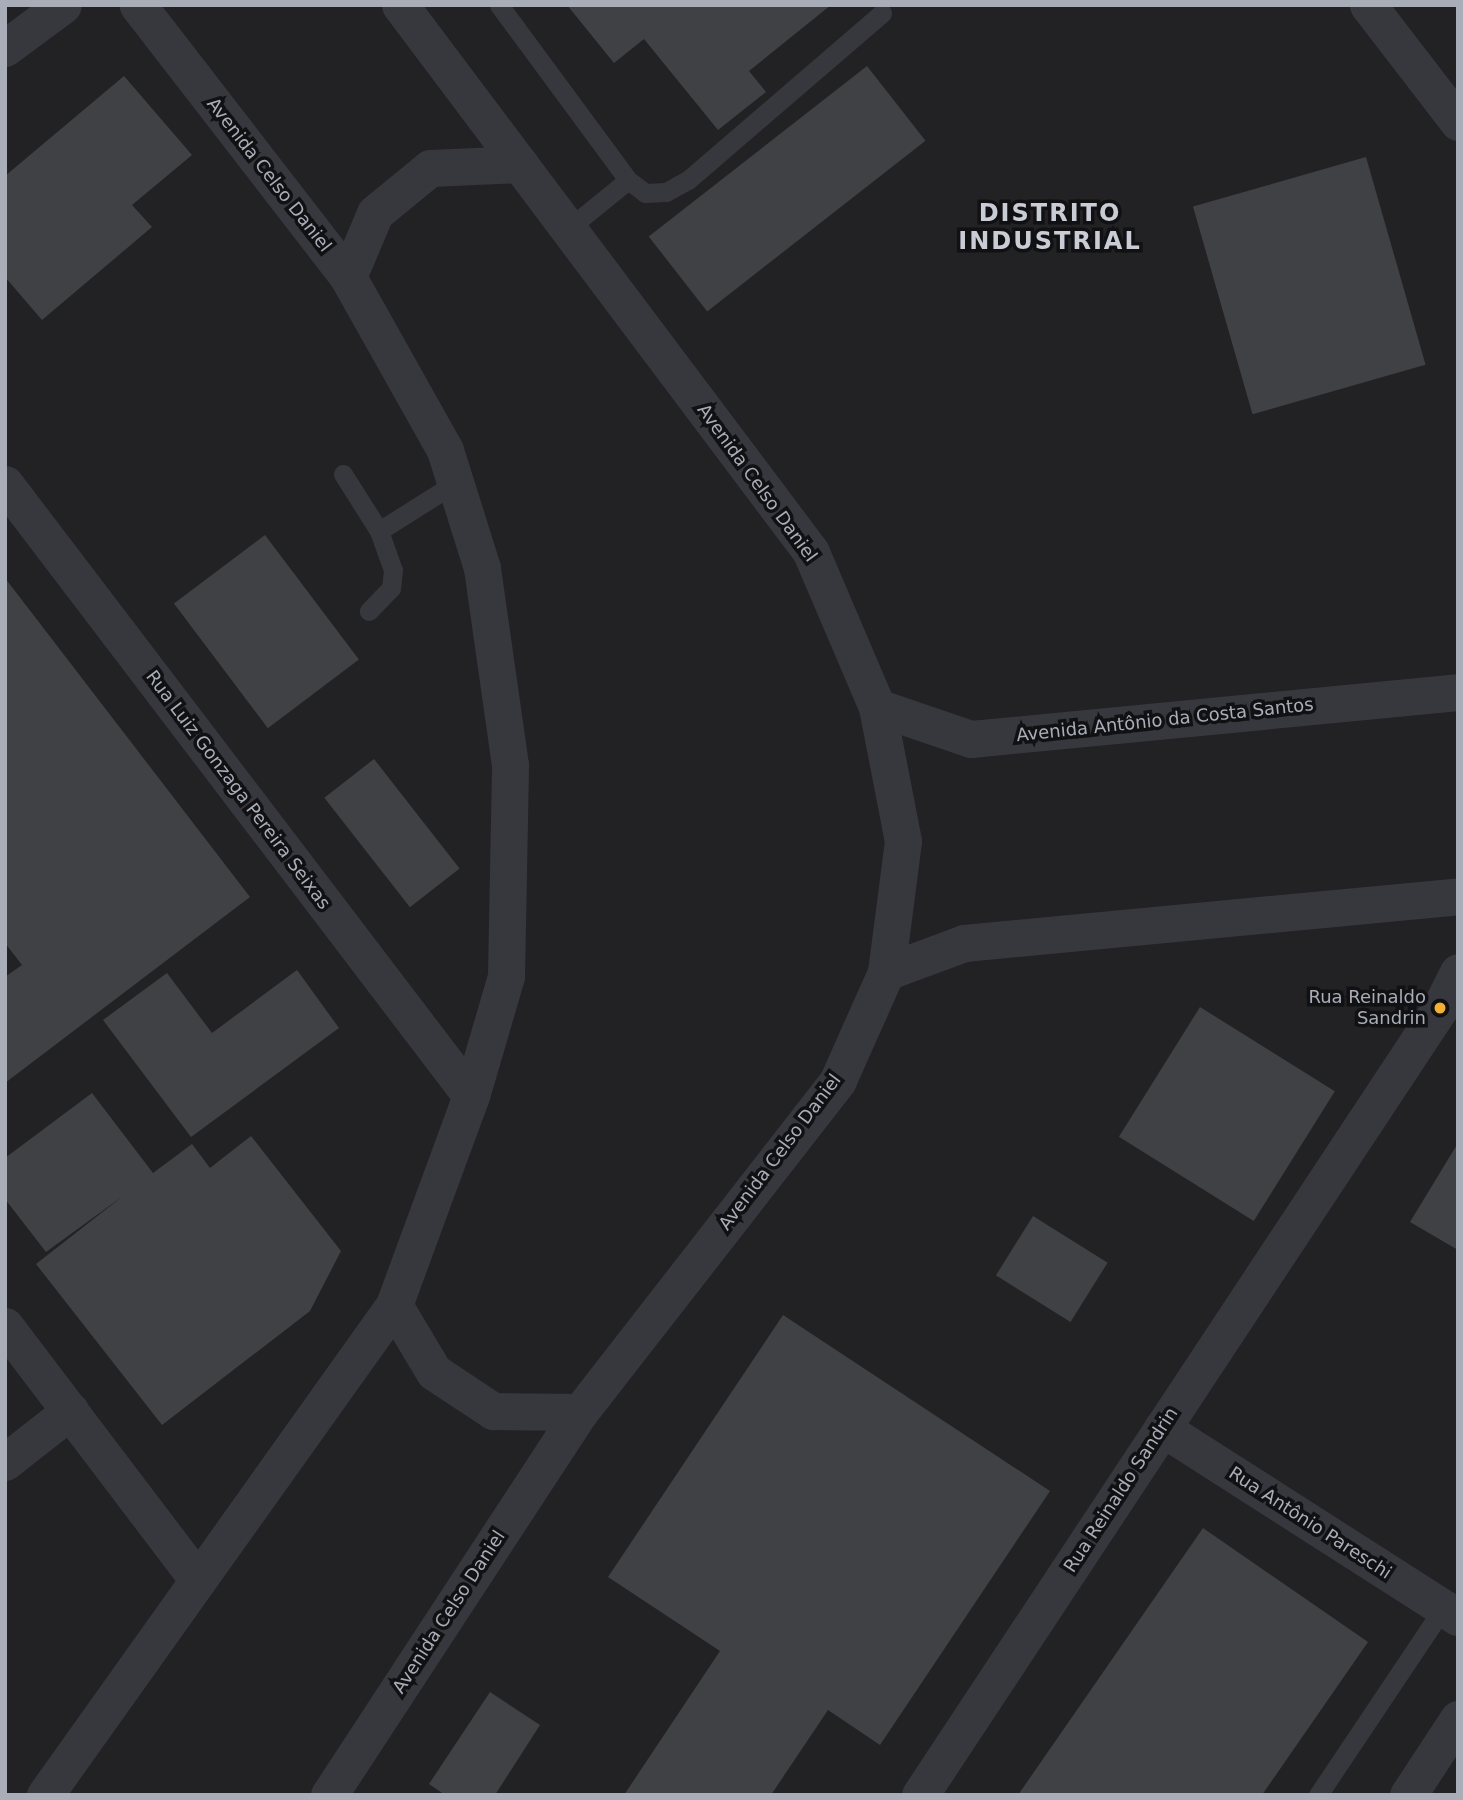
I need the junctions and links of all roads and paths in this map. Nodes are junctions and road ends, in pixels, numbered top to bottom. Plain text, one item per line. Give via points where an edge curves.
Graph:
1 (63, 5) edge
2 (138, 5) edge
3 (400, 5) edge
4 (499, 5) edge
5 (1368, 5) edge
6 (882, 13) dead end
7 (5, 48) edge
8 (1458, 122) edge
9 (520, 164) junction
10 (628, 180) junction
11 (569, 229) junction
12 (348, 277) junction
13 (343, 474) dead end
14 (455, 483) junction
15 (5, 484) edge
16 (379, 531) junction
17 (369, 611) dead end
18 (1458, 692) edge
19 (877, 707) junction
20 (1458, 896) edge
21 (886, 972) junction
22 (1458, 972) edge
23 (471, 1096) junction
24 (394, 1305) junction
25 (5, 1326) edge
26 (70, 1411) junction
27 (580, 1412) junction
28 (1162, 1428) junction
29 (5, 1462) edge
30 (198, 1580) junction
31 (1450, 1612) edge
32 (1458, 1719) edge
33 (45, 1795) edge
34 (329, 1795) edge
35 (920, 1795) edge
36 (1318, 1795) edge
37 (1408, 1795) edge

1 - 7 street
2 - 12 street, Avenida Celso Daniel
3 - 9 street, Avenida Celso Daniel
4 - 10 lane
5 - 8 street
6 - 10 lane via 688,180 666,192 645,193
9 - 11 street, Avenida Celso Daniel
9 - 12 street via 430,168 375,213
10 - 11 lane
11 - 19 street, Avenida Celso Daniel via 811,552
12 - 14 street, Avenida Celso Daniel via 445,450
13 - 16 lane
14 - 16 lane
14 - 23 street, Avenida Celso Daniel via 482,568 510,765 506,976
15 - 23 street, Rua Luiz Gonzaga Pereira Seixas
16 - 17 lane via 393,570 391,588
18 - 19 street, Avenida Antônio da Costa Santos via 971,739
19 - 21 street, Avenida Celso Daniel via 903,841
20 - 21 street via 964,943
21 - 27 street, Avenida Celso Daniel via 838,1080
22 - 28 street, Rua Reinaldo Sandrin via 1440,1008
23 - 24 street, Avenida Celso Daniel
24 - 27 street via 435,1372 493,1411
24 - 30 street, Avenida Celso Daniel
25 - 26 street
26 - 29 street
26 - 30 street
27 - 34 street, Avenida Celso Daniel
28 - 31 street, Rua Antônio Pareschi
28 - 35 street, Rua Reinaldo Sandrin
30 - 33 street, Avenida Celso Daniel
31 - 36 lane
32 - 37 street

